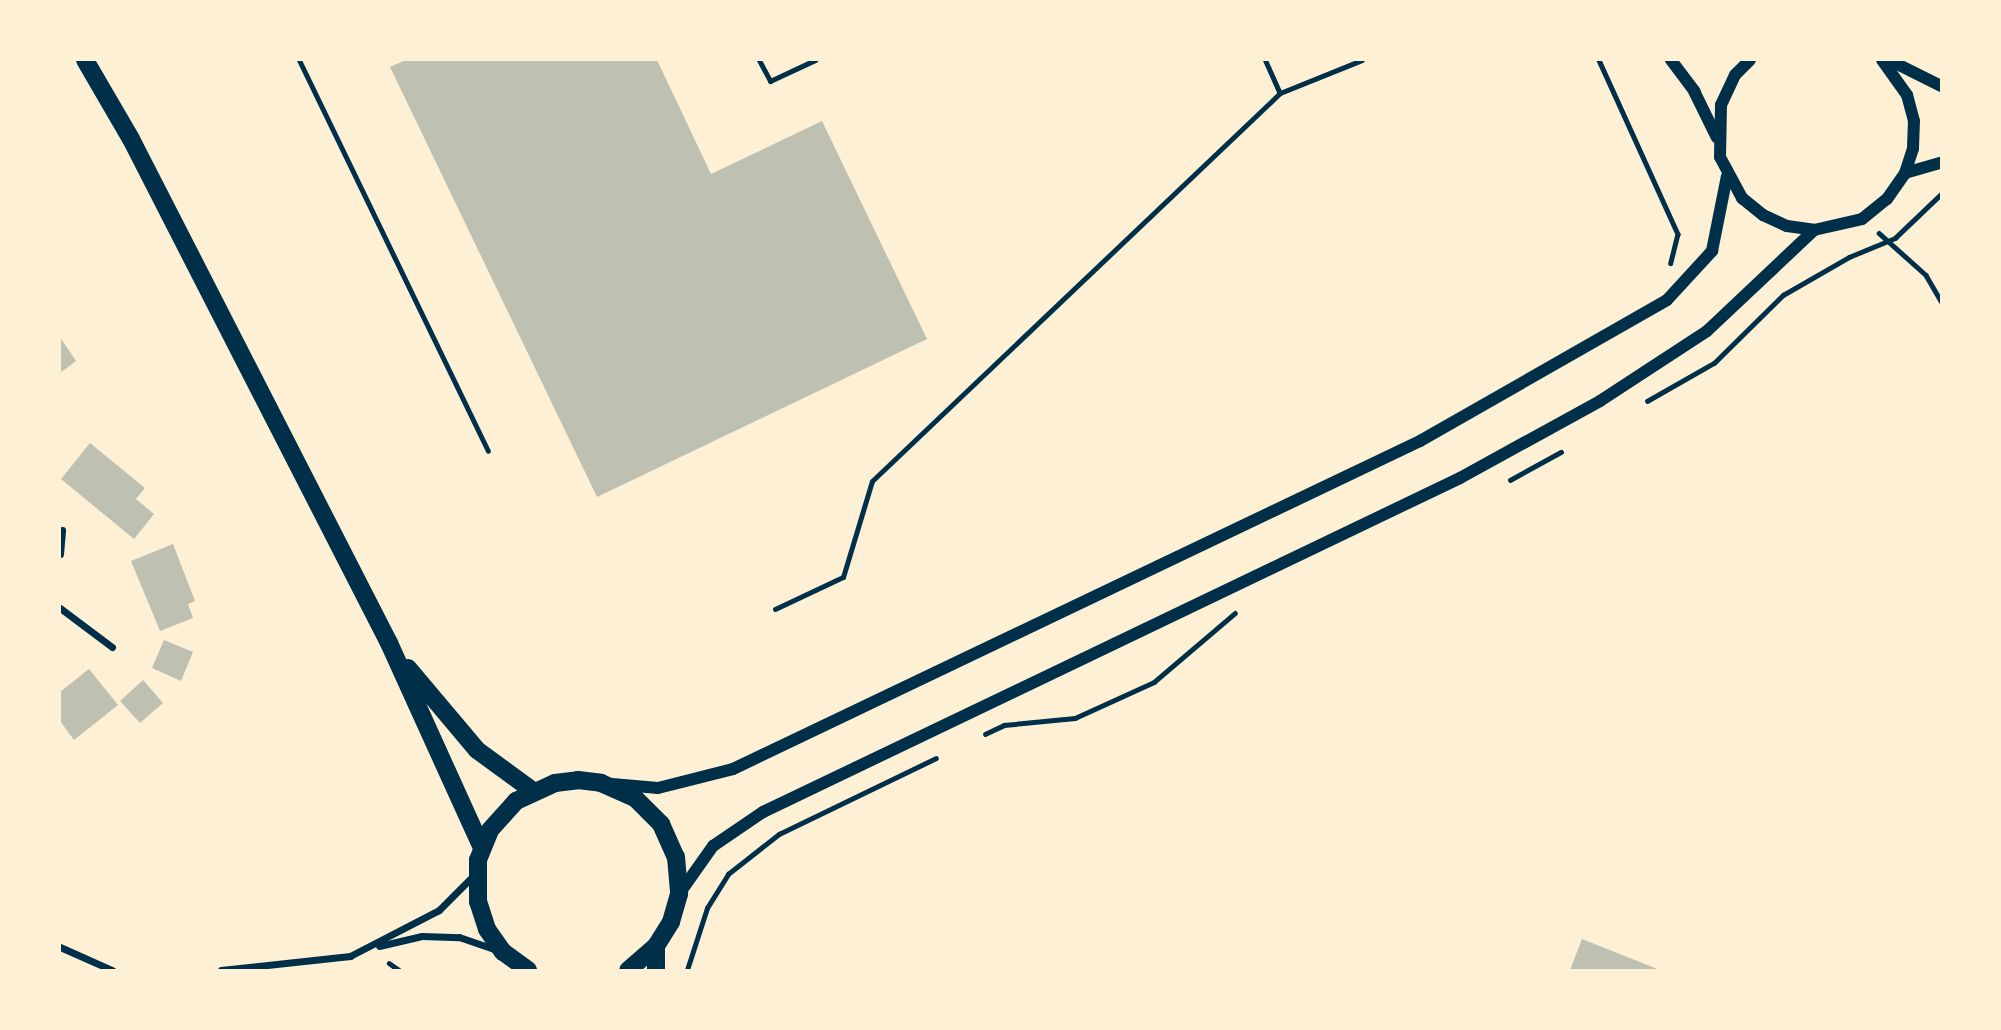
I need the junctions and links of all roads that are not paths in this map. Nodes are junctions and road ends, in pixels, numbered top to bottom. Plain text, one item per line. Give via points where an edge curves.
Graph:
1 (85, 60) edge
2 (299, 60) edge
3 (758, 60) edge
4 (815, 60) edge
5 (1265, 60) edge
6 (1362, 60) edge
7 (1671, 60) edge
8 (1750, 60) edge
9 (1882, 60) edge
10 (1889, 60) edge
11 (1941, 86) edge
12 (1280, 93) junction
13 (1717, 138) junction
14 (1941, 163) edge
15 (1905, 173) junction
16 (1727, 176) junction
17 (1814, 230) junction
18 (488, 451) dead end
19 (62, 530) dead end
20 (60, 554) edge
21 (60, 608) edge
22 (775, 609) dead end
23 (389, 643) junction
24 (113, 647) dead end
25 (601, 783) junction
26 (533, 790) junction
27 (482, 848) junction
28 (476, 873) junction
29 (679, 894) junction
30 (656, 946) junction
31 (60, 947) edge
32 (368, 948) junction
33 (503, 952) junction
34 (112, 971) edge
35 (221, 971) edge
36 (528, 971) edge
37 (628, 971) edge
38 (656, 971) edge

1 - 23 main road via 131,139
2 - 18 lane
3 - 4 lane via 771,81
5 - 12 lane
6 - 12 lane
7 - 13 street via 1694,91
8 - 13 street via 1735,75 1721,105
9 - 15 street via 1907,95 1914,121 1913,148
10 - 11 street
12 - 22 lane via 872,481 843,577
13 - 16 street
14 - 15 street
15 - 17 street via 1887,199 1862,219
16 - 17 street via 1742,198 1763,215 1787,226
16 - 25 street via 1712,251 1667,300 1420,441 733,769 658,788
17 - 29 street via 1707,331 1600,401 1460,478 763,813 713,846
19 - 20 street
21 - 24 street
23 - 26 main road via 477,750
23 - 27 main road
25 - 26 main road via 555,782
25 - 29 main road via 635,798 661,824 676,857
26 - 27 main road via 502,814
27 - 28 main road
28 - 32 street via 439,910
28 - 33 main road via 481,911
29 - 30 main road via 671,922
30 - 37 main road
30 - 38 main road
31 - 34 street
32 - 33 street via 422,936 458,937
32 - 35 street via 330,962 264,963
33 - 36 main road

